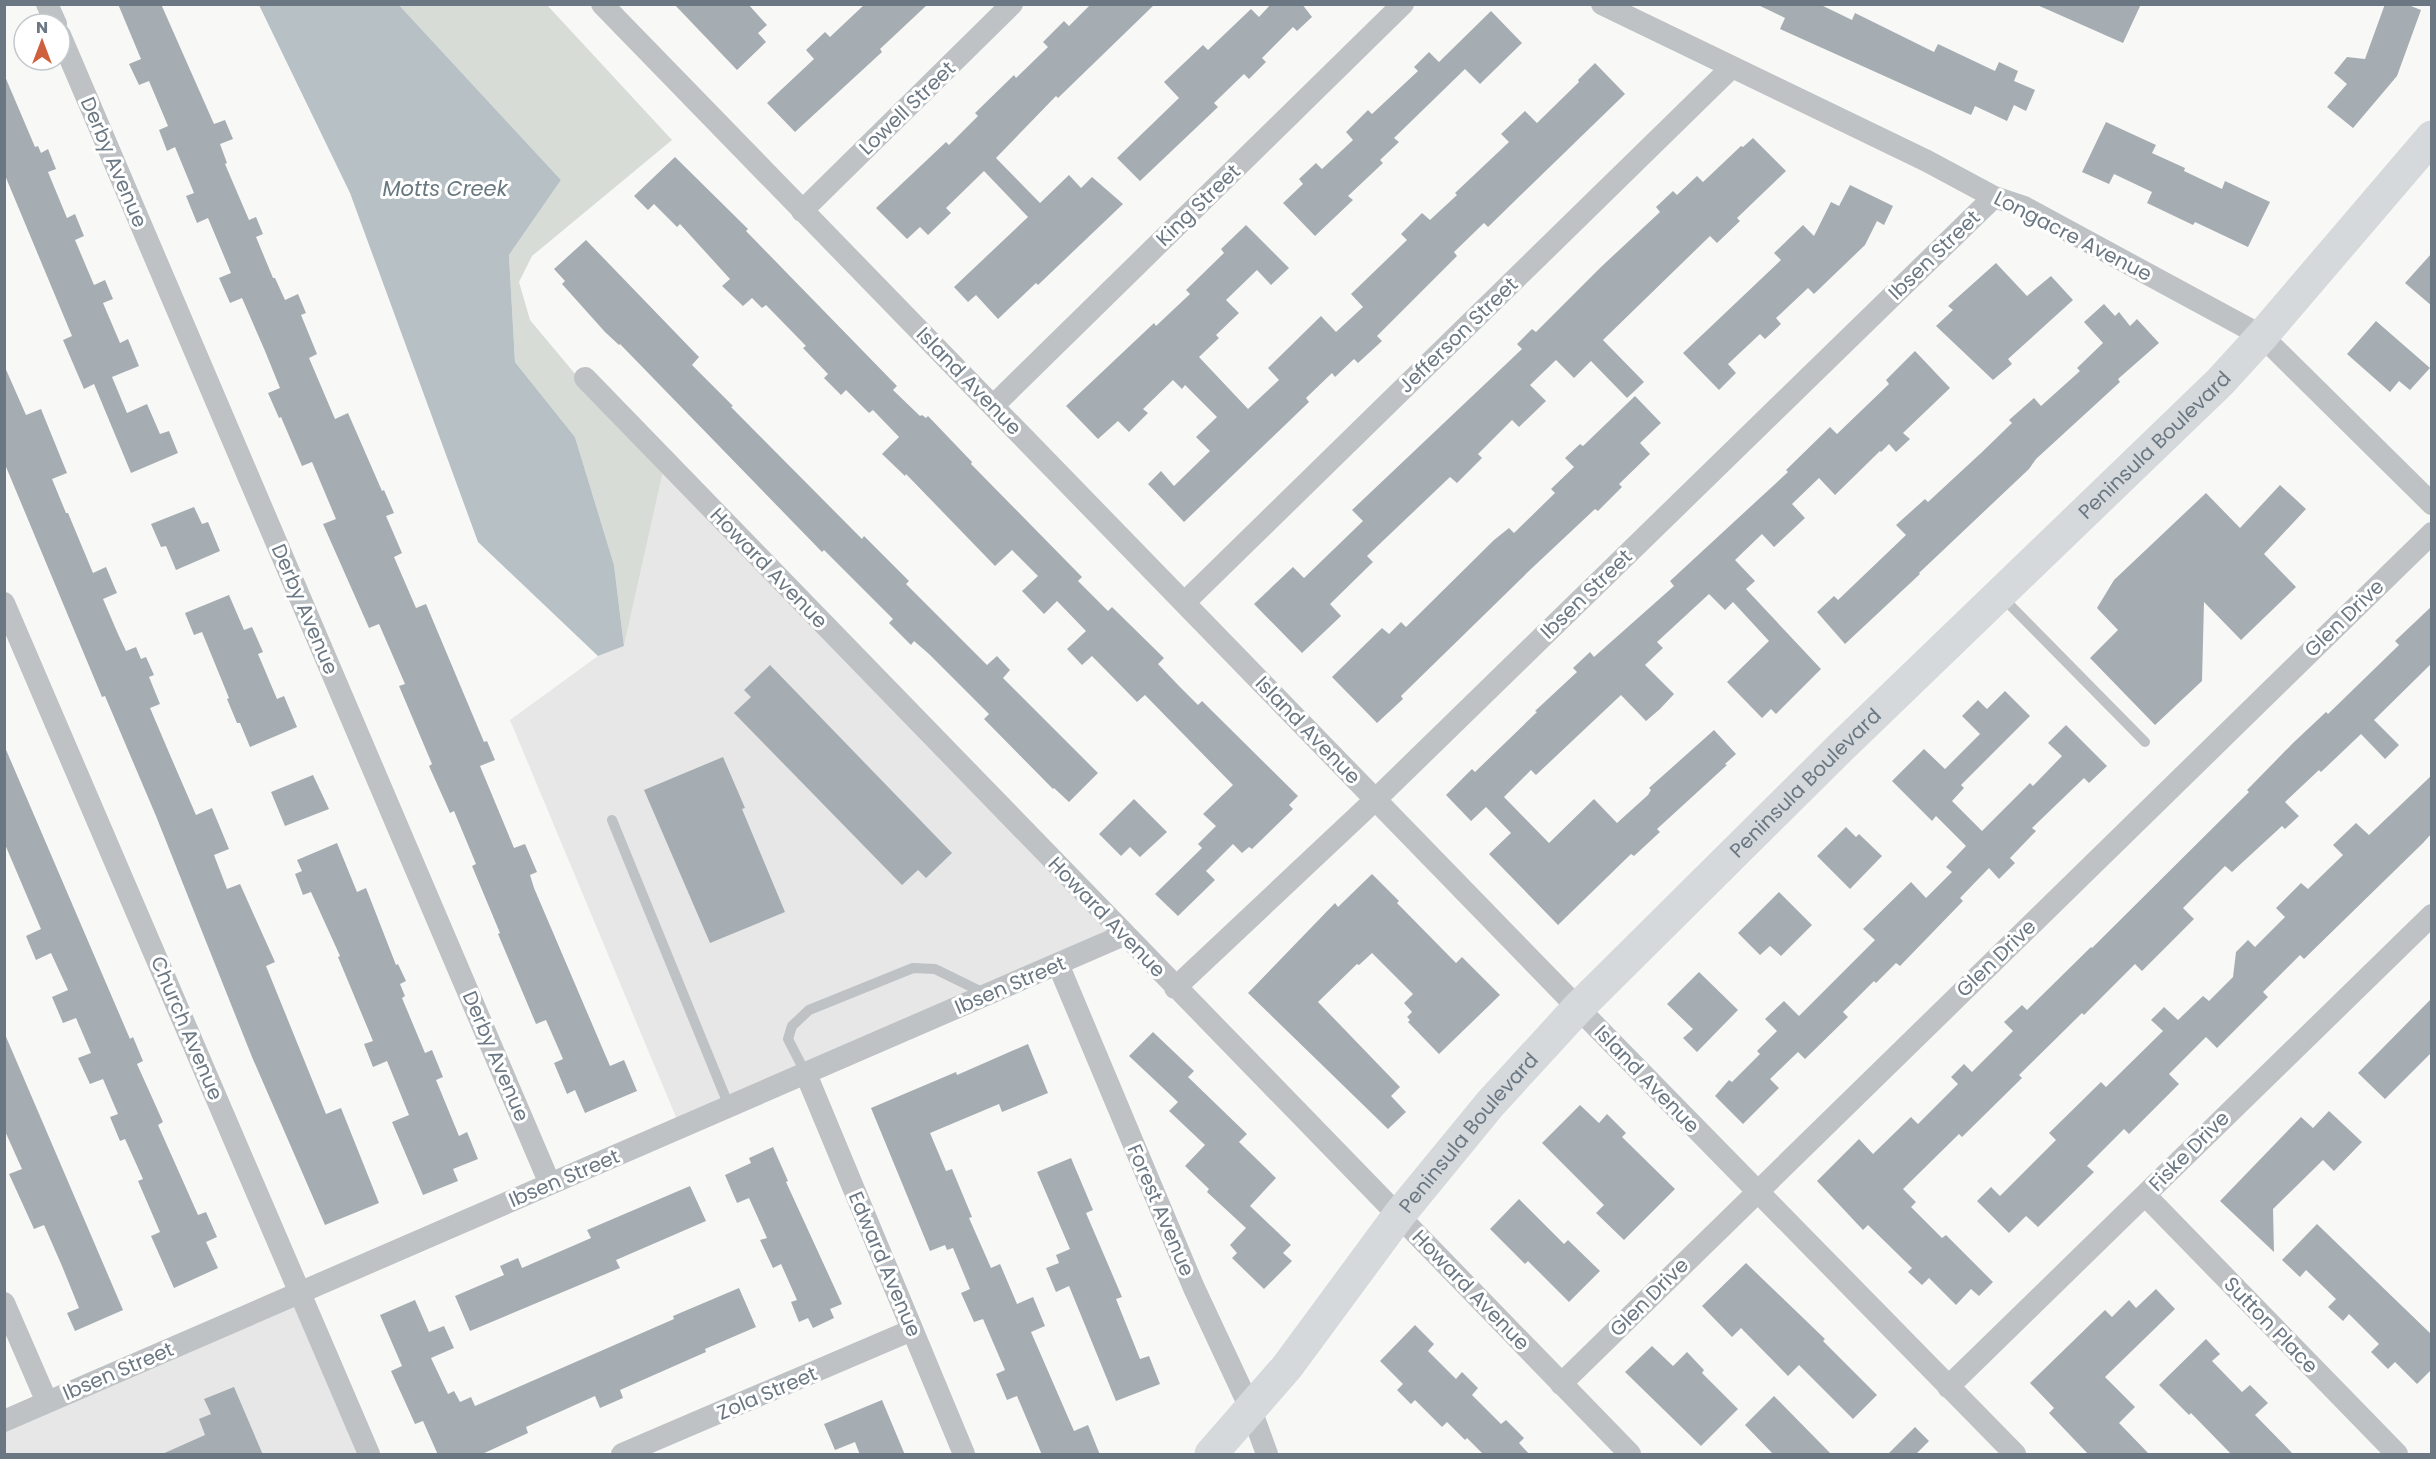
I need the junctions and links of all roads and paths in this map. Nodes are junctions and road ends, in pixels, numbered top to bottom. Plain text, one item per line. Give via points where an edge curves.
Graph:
1 (1012, 4) edge
2 (1403, 4) edge
3 (1602, 4) edge
4 (608, 6) edge
5 (72, 62) edge
6 (1731, 68) junction
7 (2432, 137) edge
8 (1994, 197) junction
9 (802, 211) junction
10 (2262, 336) junction
11 (585, 378) dead end
12 (993, 406) junction
13 (2432, 504) edge
14 (2432, 532) edge
15 (2000, 594) junction
16 (1185, 602) junction
17 (4, 603) edge
18 (2145, 742) dead end
19 (1375, 800) junction
20 (612, 820) dead end
21 (2432, 915) edge
22 (1124, 935) junction
23 (1058, 964) junction
24 (1175, 988) junction
25 (987, 995) junction
26 (1578, 1008) junction
27 (806, 1074) junction
28 (729, 1106) junction
29 (550, 1184) junction
30 (1756, 1191) junction
31 (2145, 1195) junction
32 (1399, 1215) junction
33 (301, 1292) junction
34 (4, 1303) edge
35 (912, 1330) junction
36 (1561, 1383) junction
37 (1948, 1387) junction
38 (47, 1402) junction
39 (1251, 1410) junction
40 (4, 1421) edge
41 (369, 1455) edge
42 (622, 1455) edge
43 (964, 1455) edge
44 (1211, 1455) edge
45 (1268, 1455) edge
46 (1630, 1455) edge
47 (2015, 1455) edge
48 (2397, 1455) edge

1 - 9 street, Lowell Street
2 - 12 street, King Street
3 - 6 street, Longacre Avenue
4 - 9 street, Island Avenue
5 - 29 street, Derby Avenue
6 - 8 street, Longacre Avenue via 1928,161
6 - 16 street, Jefferson Street
7 - 10 main road, Peninsula Boulevard
8 - 10 street, Longacre Avenue via 2024,207
8 - 19 street, Ibsen Street
9 - 12 street, Island Avenue
10 - 13 street, Longacre Avenue
10 - 15 main road, Peninsula Boulevard via 2220,382
11 - 22 street, Howard Avenue
12 - 16 street, Island Avenue
14 - 30 street, Glen Drive
15 - 18 lane
15 - 26 main road, Peninsula Boulevard
16 - 19 street, Island Avenue
17 - 33 street, Church Avenue
19 - 24 street, Ibsen Street
19 - 26 street, Island Avenue
20 - 28 lane
21 - 31 street, Fiske Drive
22 - 23 street, Ibsen Street
22 - 24 street, Howard Avenue
23 - 25 street, Ibsen Street
23 - 39 street, Forest Avenue via 1194,1288
24 - 32 street, Howard Avenue
25 - 27 street, Ibsen Street
25 - 27 lane via 935,969 913,968 809,1010 792,1026 788,1039
26 - 30 street, Island Avenue
26 - 32 main road, Peninsula Boulevard via 1490,1104
27 - 28 street, Ibsen Street
27 - 35 street, Edward Avenue
28 - 29 street, Ibsen Street
29 - 33 street, Ibsen Street
30 - 36 street, Glen Drive
30 - 37 street, Island Avenue
31 - 37 street, Fiske Drive
31 - 48 street, Sutton Place
32 - 36 street, Howard Avenue
32 - 39 main road, Peninsula Boulevard
33 - 38 street, Ibsen Street
33 - 41 street, Church Avenue
34 - 38 street
35 - 42 street, Zola Street
35 - 43 street, Edward Avenue
36 - 46 street, Howard Avenue
37 - 47 street, Island Avenue
38 - 40 street, Ibsen Street
39 - 44 main road, Peninsula Boulevard
39 - 45 street, Forest Avenue

